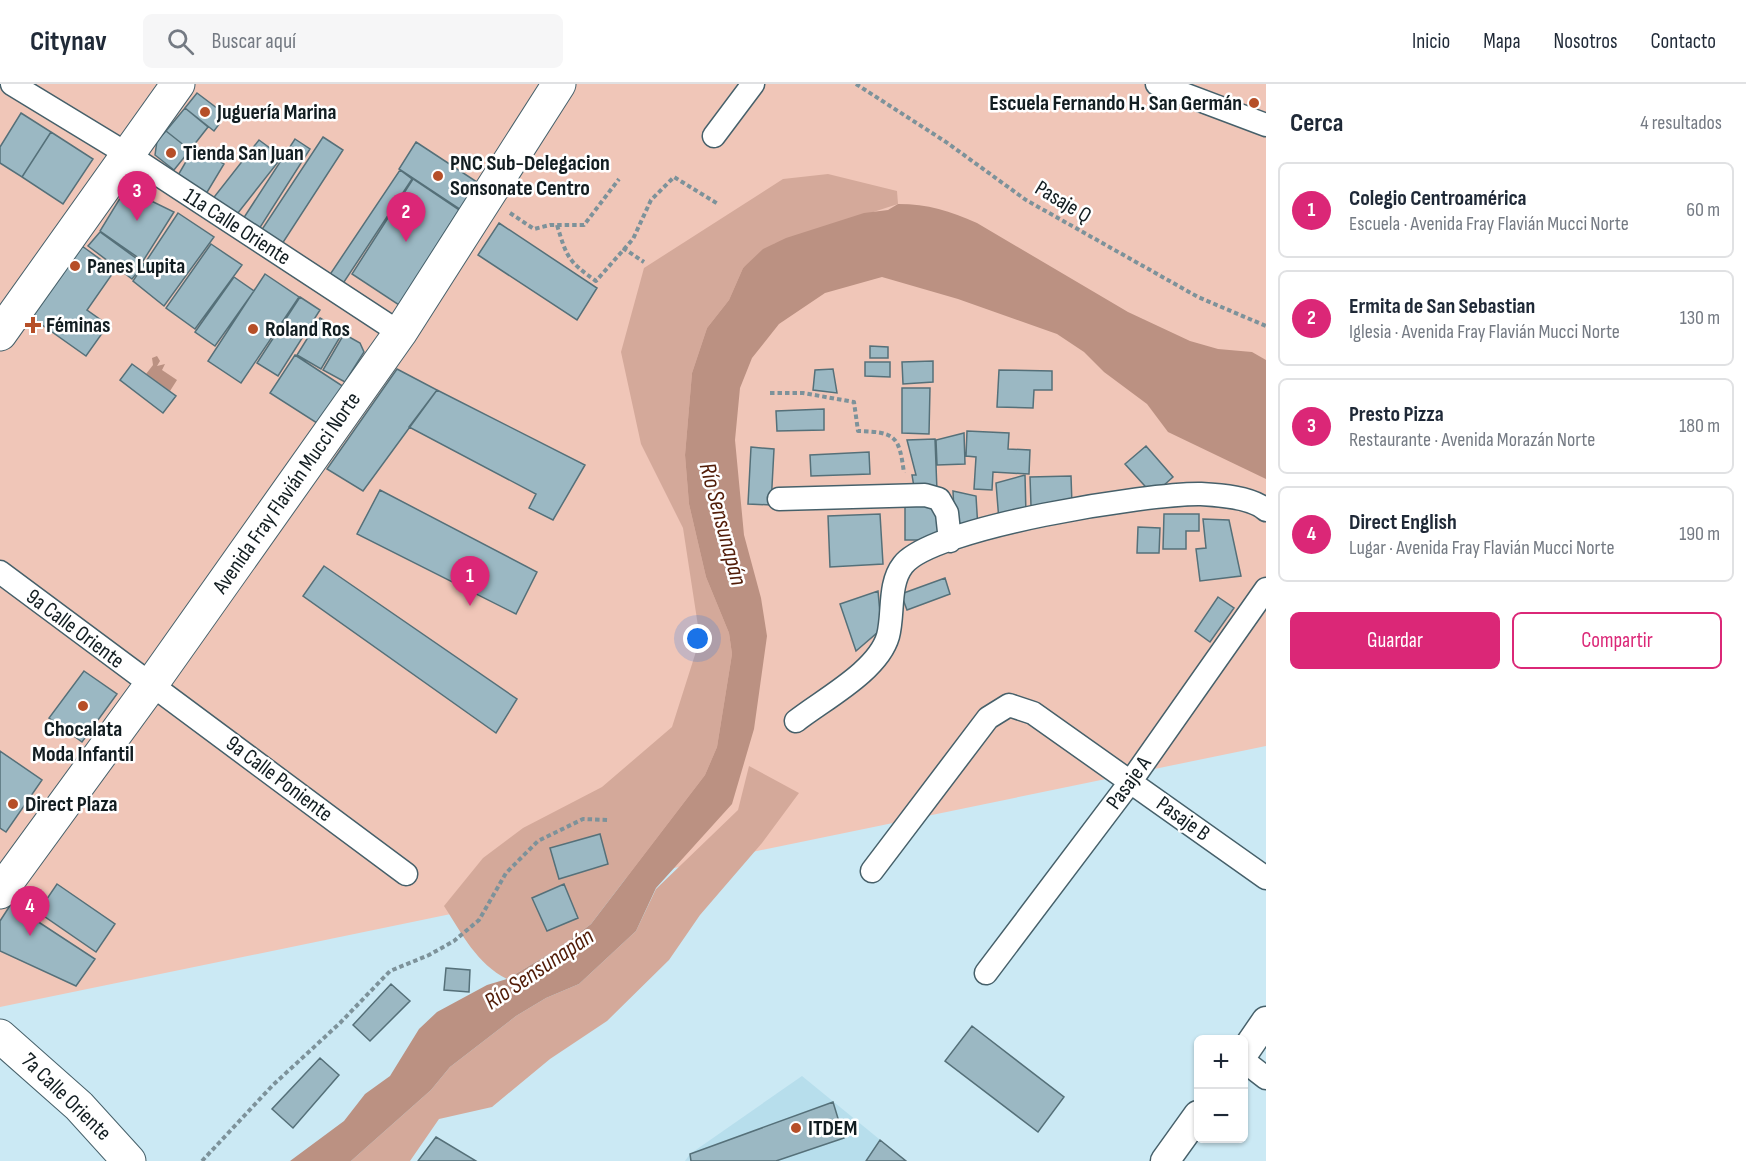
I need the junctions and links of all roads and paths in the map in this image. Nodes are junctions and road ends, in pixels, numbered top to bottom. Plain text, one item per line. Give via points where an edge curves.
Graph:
1 (12, 84) edge
2 (178, 84) edge
3 (559, 84) edge
4 (753, 84) edge
5 (855, 84) edge
6 (1157, 84) edge
7 (1266, 125) edge
8 (714, 135) dead end
9 (128, 154) junction
10 (619, 179) dead end
11 (487, 197) junction
12 (718, 204) dead end
13 (557, 225) junction
14 (623, 248) junction
15 (644, 261) dead end
16 (1266, 326) edge
17 (400, 333) junction
18 (0, 334) edge
19 (770, 393) dead end
20 (907, 494) junction
21 (779, 499) dead end
22 (1266, 510) edge
23 (950, 541) junction
24 (0, 572) edge
25 (1266, 589) edge
26 (151, 685) junction
27 (796, 721) dead end
28 (1131, 781) junction
29 (608, 820) dead end
30 (872, 871) dead end
31 (406, 874) dead end
32 (1266, 878) edge
33 (0, 892) edge
34 (986, 973) dead end
35 (1266, 1021) edge
36 (0, 1036) edge
37 (1248, 1047) edge
38 (1248, 1064) edge
39 (1266, 1078) edge
40 (1194, 1120) edge
41 (129, 1161) edge
42 (202, 1161) edge
43 (1165, 1161) edge

1 - 9 street, 11a Calle Oriente
2 - 9 main road
3 - 11 main road, Avenida Fray Flavián Mucci Norte
4 - 8 street
5 - 16 path, Pasaje Q via 946,142 1035,206 1198,297
6 - 7 street
9 - 17 street, 11a Calle Oriente
9 - 18 main road
10 - 13 path via 584,225
11 - 13 path via 534,229
11 - 17 main road, Avenida Fray Flavián Mucci Norte
12 - 14 path via 674,177 651,200 633,239
13 - 14 path via 572,264 596,281
14 - 15 path
17 - 26 main road, Avenida Fray Flavián Mucci Norte
19 - 20 path via 803,393 854,402 858,431 886,432 900,446
20 - 21 street
20 - 23 street via 939,499 947,513
22 - 23 street via 1229,497 1199,494 1074,508
23 - 27 street via 922,551 903,565 894,587 887,637 875,657 849,684
24 - 26 street, 9a Calle Oriente
25 - 28 street, Pasaje A
26 - 31 street, 9a Calle Poniente
26 - 33 main road, Avenida Fray Flavián Mucci Norte
28 - 30 street, Pasaje B via 1033,712 1009,705 988,718
28 - 32 street, Pasaje B
28 - 34 street, Pasaje A
29 - 42 path via 583,819 538,841 506,873 479,920 454,941 390,970
35 - 37 street
36 - 41 main road, 7a Calle Oriente via 80,1106
38 - 39 street
40 - 43 street

